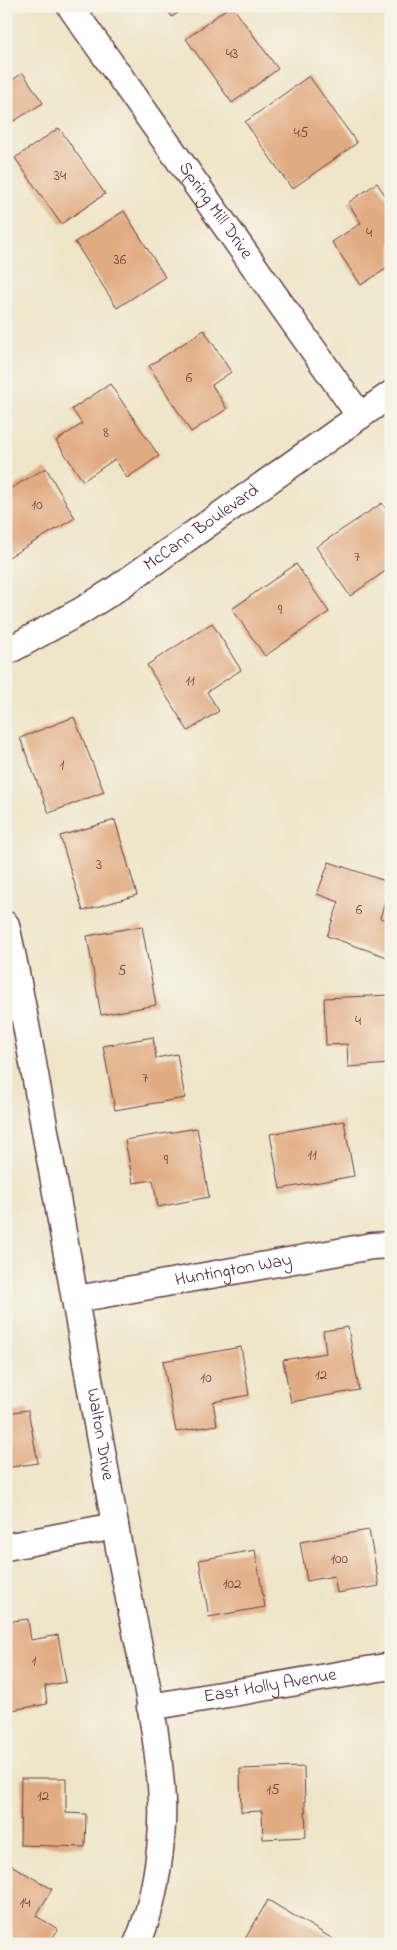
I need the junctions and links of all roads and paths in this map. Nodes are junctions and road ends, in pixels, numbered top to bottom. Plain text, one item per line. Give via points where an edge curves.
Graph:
1 (70, 6) edge
2 (391, 394) edge
3 (360, 416) junction
4 (6, 652) edge
5 (6, 925) edge
6 (391, 1245) edge
7 (77, 1299) junction
8 (115, 1526) junction
9 (6, 1546) edge
10 (391, 1666) edge
11 (150, 1708) junction
12 (137, 1944) edge

1 - 3 street, Spring Mill Drive
2 - 3 street, McCann Boulevard
3 - 4 street, McCann Boulevard via 113,591
5 - 7 street, Walton Drive
6 - 7 street, Huntington Way
7 - 8 street, Walton Drive
8 - 9 street
8 - 11 street, Walton Drive
10 - 11 street, East Holly Avenue
11 - 12 street, Walton Drive via 162,1803 161,1833 157,1870

